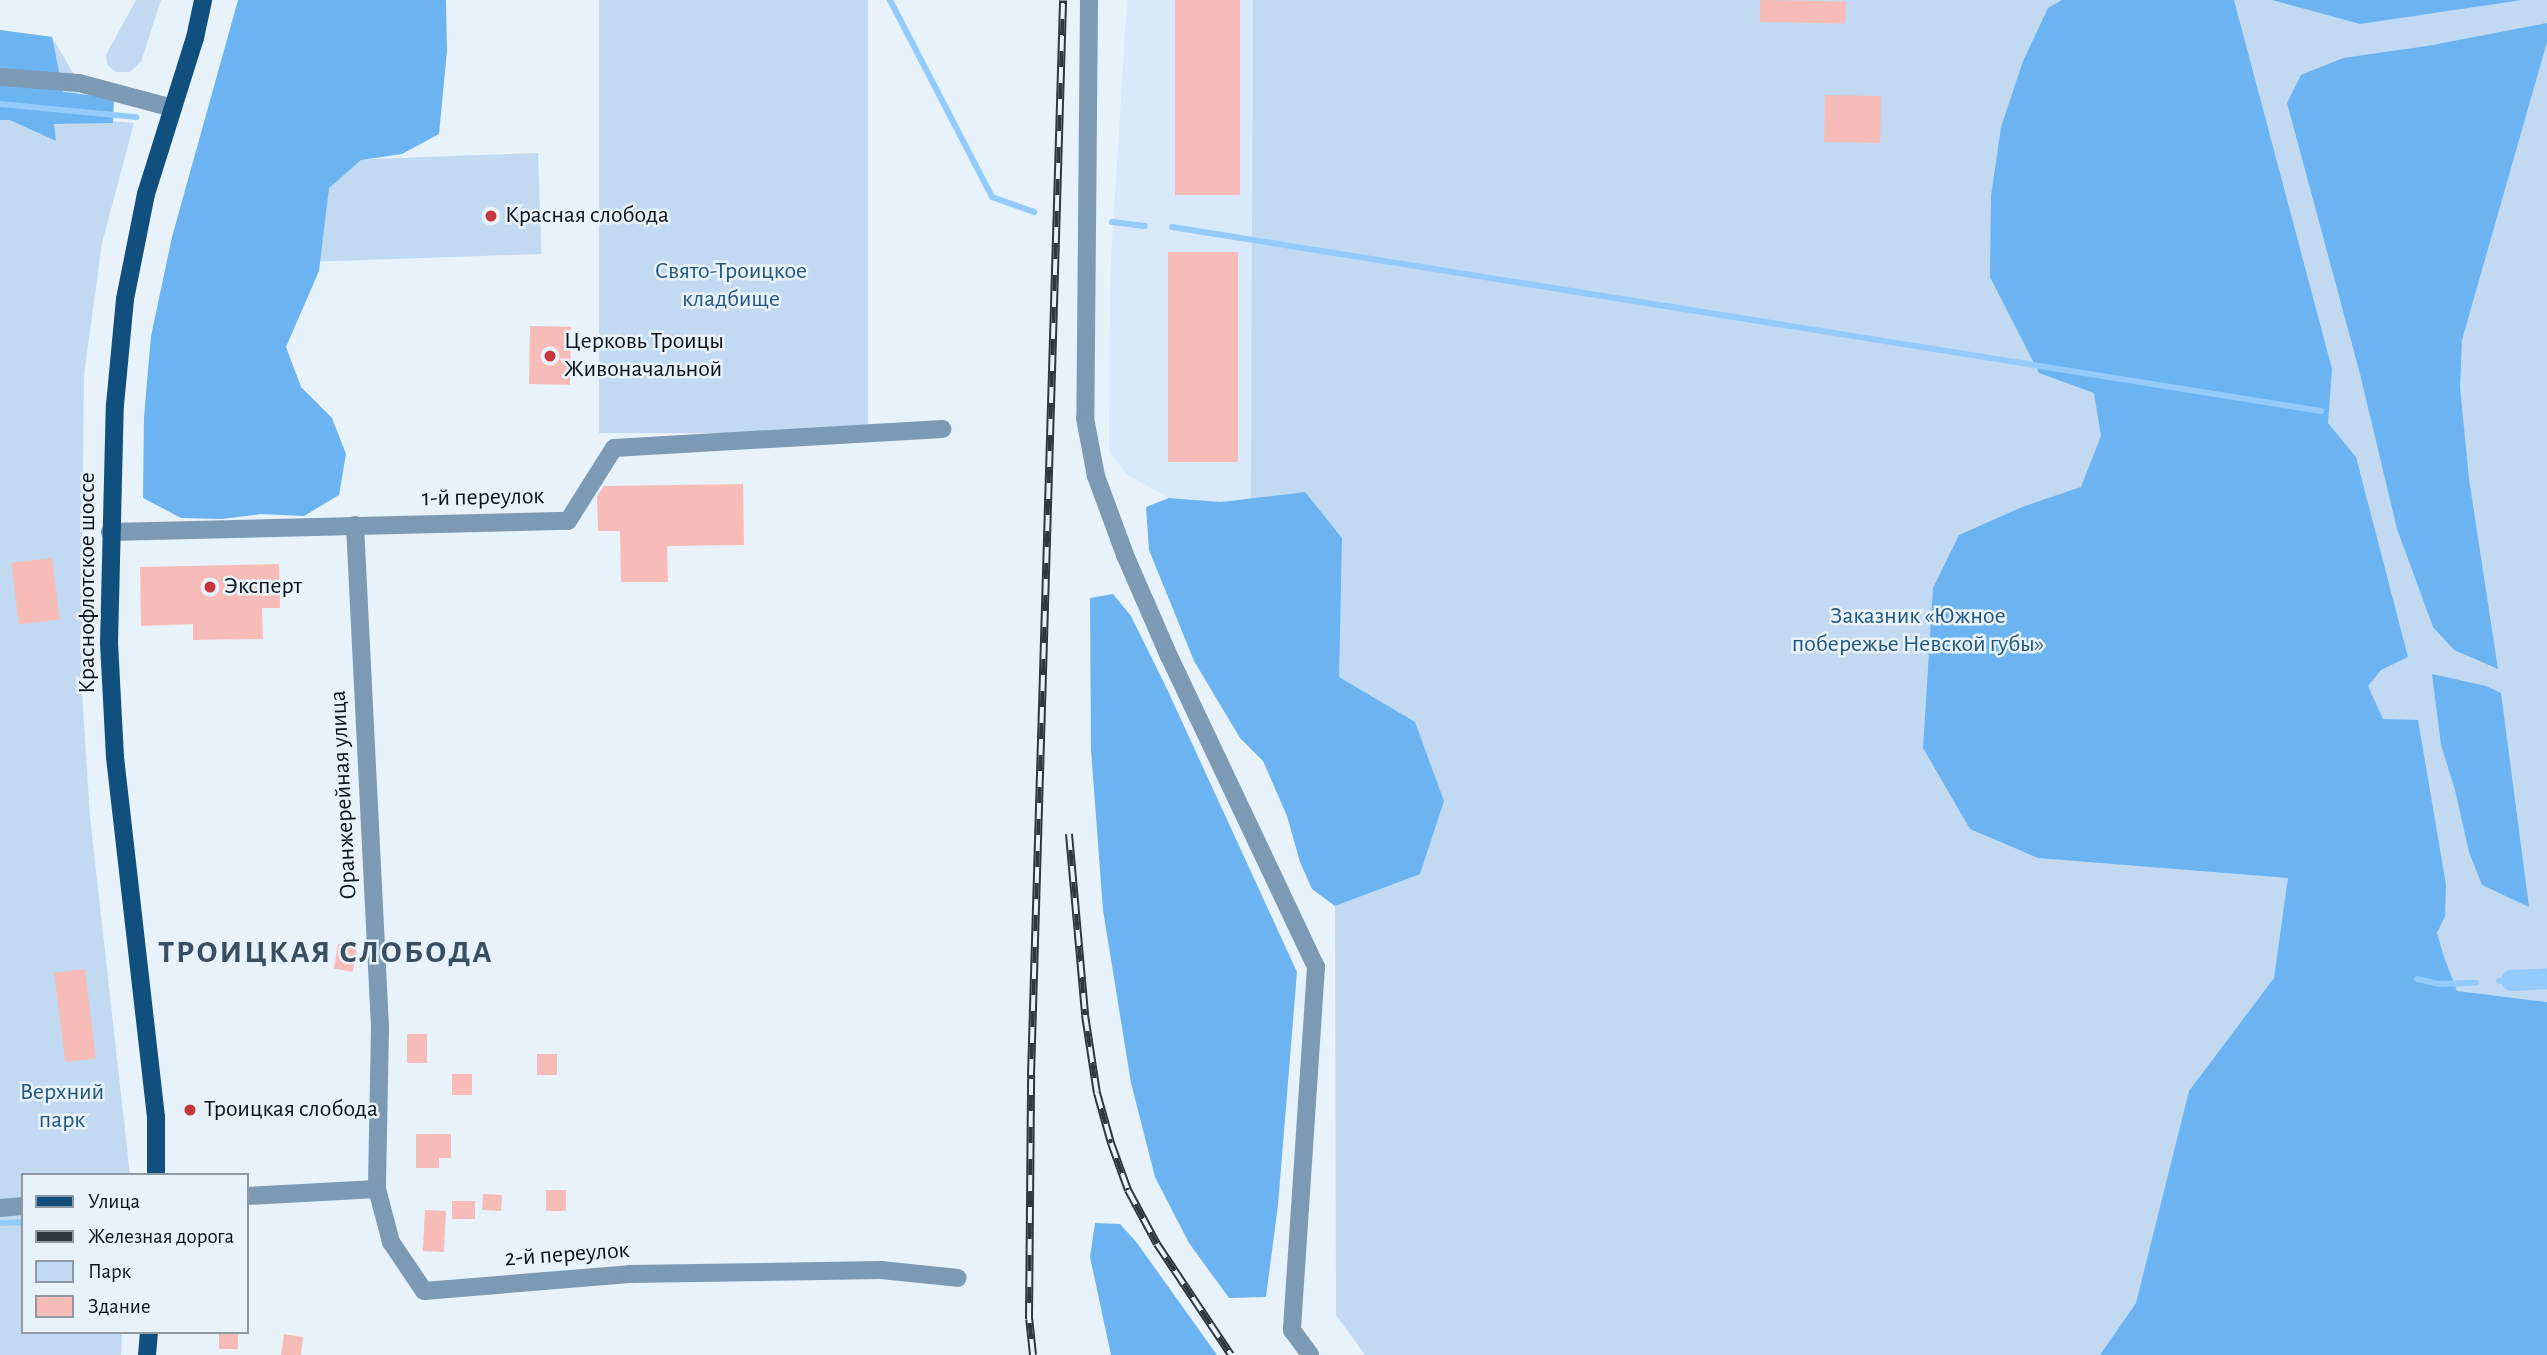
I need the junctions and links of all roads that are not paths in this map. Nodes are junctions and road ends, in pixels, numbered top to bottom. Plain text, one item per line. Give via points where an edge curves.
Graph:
1 (203, 0) edge
2 (1089, 0) edge
3 (0, 78) edge
4 (173, 108) junction
5 (942, 429) dead end
6 (355, 525) junction
7 (110, 532) junction
8 (156, 1173) edge
9 (377, 1189) junction
10 (248, 1196) edge
11 (21, 1206) edge
12 (0, 1208) edge
13 (958, 1278) dead end
14 (149, 1334) edge
15 (148, 1355) edge
16 (1310, 1355) edge

1 - 4 main road, Краснофлотское шоссе
2 - 16 street via 1085,418 1096,476 1125,555 1316,967 1292,1330
3 - 4 street via 79,83
4 - 7 main road, Краснофлотское шоссе via 146,194 125,299
5 - 6 street, 1-й переулок via 614,448 568,521
6 - 7 street, 1-й переулок
6 - 9 street, Оранжерейная улица via 380,1028
7 - 8 main road, Краснофлотское шоссе via 115,757 152,1080
9 - 10 street
9 - 13 street, 2-й переулок via 391,1242 424,1291 629,1274 881,1270
11 - 12 street
14 - 15 main road

